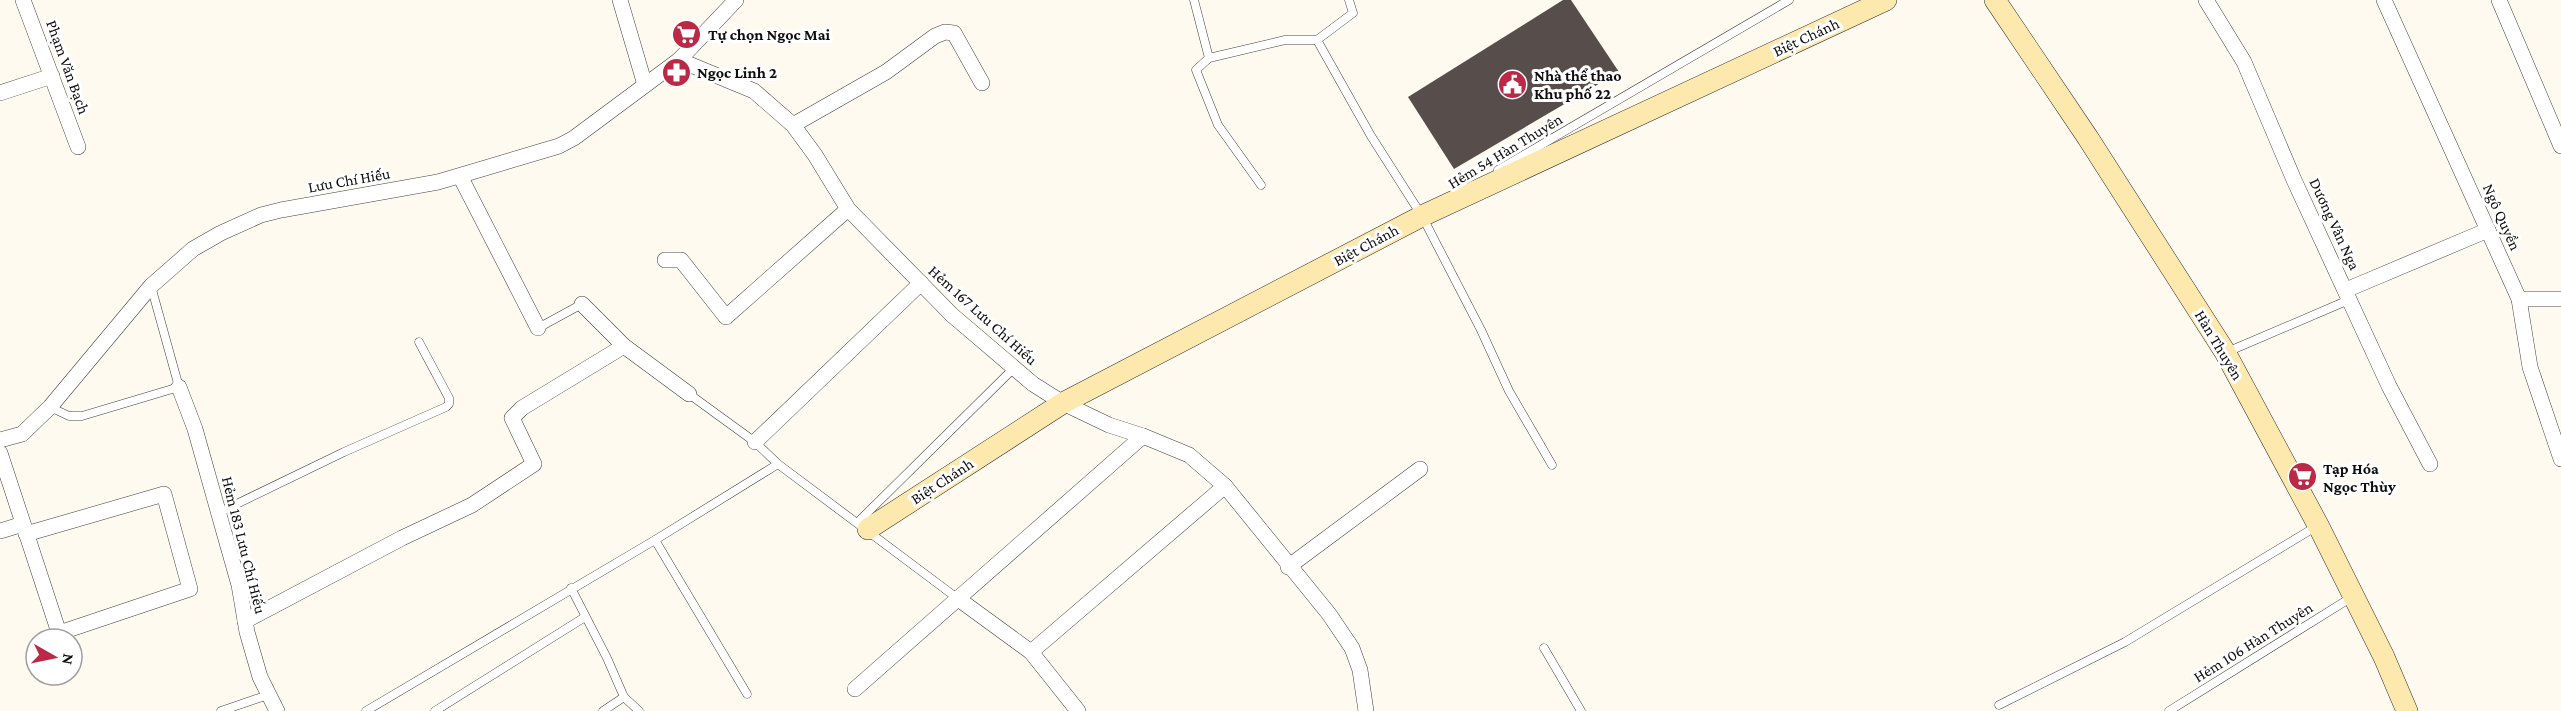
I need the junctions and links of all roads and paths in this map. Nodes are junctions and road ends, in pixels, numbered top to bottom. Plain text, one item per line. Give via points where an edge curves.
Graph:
1 (23, 0) edge
2 (620, 0) edge
3 (736, 0) edge
4 (1194, 0) edge
5 (1349, 0) edge
6 (1789, 0) edge
7 (1886, 0) edge
8 (1995, 0) edge
9 (2206, 0) edge
10 (2384, 0) edge
11 (2499, 0) edge
12 (1317, 40) junction
13 (1209, 58) junction
14 (679, 60) junction
15 (52, 76) junction
16 (982, 83) dead end
17 (645, 85) junction
18 (0, 93) edge
19 (794, 125) junction
20 (2561, 146) edge
21 (78, 147) dead end
22 (460, 176) junction
23 (1261, 185) dead end
24 (848, 209) junction
25 (1422, 216) junction
26 (2488, 230) junction
27 (665, 261) dead end
28 (921, 283) junction
29 (151, 286) junction
30 (2349, 295) junction
31 (2561, 298) edge
32 (2519, 299) junction
33 (582, 304) joint
34 (538, 328) joint
35 (419, 342) dead end
36 (624, 346) junction
37 (2225, 352) junction
38 (1014, 368) junction
39 (178, 387) junction
40 (689, 394) joint
41 (1064, 403) junction
42 (50, 407) junction
43 (1143, 436) junction
44 (0, 440) edge
45 (755, 442) junction
46 (0, 453) edge
47 (2561, 459) edge
48 (777, 464) junction
49 (2430, 464) dead end
50 (1552, 465) dead end
51 (1420, 469) dead end
52 (1225, 486) junction
53 (218, 513) junction
54 (863, 525) junction
55 (2318, 525) junction
56 (25, 529) junction
57 (0, 531) edge
58 (655, 540) junction
59 (1288, 567) junction
60 (571, 588) junction
61 (2352, 597) junction
62 (957, 598) junction
63 (585, 616) junction
64 (245, 621) junction
65 (57, 627) edge
66 (84, 627) edge
67 (1544, 648) dead end
68 (1031, 652) junction
69 (855, 689) dead end
70 (747, 694) dead end
71 (268, 695) junction
72 (624, 697) junction
73 (1999, 705) dead end
74 (221, 711) edge
75 (277, 711) edge
76 (366, 711) edge
77 (435, 711) edge
78 (603, 711) edge
79 (639, 711) edge
80 (1078, 711) edge
81 (1366, 711) edge
82 (1581, 711) edge
83 (2169, 711) edge
84 (2407, 711) edge

1 - 15 street, Phạm Văn Bạch
2 - 17 street
3 - 14 street, Lưu Chí Hiếu
4 - 13 lane
5 - 12 lane via 1353,14
6 - 25 lane, Hẻm 54 Hàn Thuyên
7 - 25 street, Biệt Chánh
8 - 37 street, Hàn Thuyên
9 - 30 street, Dương Vân Nga via 2244,62
10 - 26 street, Ngô Quyền
11 - 20 street
12 - 13 lane via 1285,40
12 - 25 lane
13 - 23 lane via 1196,70 1218,125
14 - 17 street, Lưu Chí Hiếu
14 - 19 street, Hẻm 167 Lưu Chí Hiếu via 754,91
15 - 18 street
15 - 21 street, Phạm Văn Bạch
16 - 19 street via 954,33 945,32 886,72
17 - 22 street, Lưu Chí Hiếu via 559,146
19 - 24 street, Hẻm 167 Lưu Chí Hiếu
22 - 29 street, Lưu Chí Hiếu via 261,215 193,249
22 - 34 street
24 - 27 street via 726,317 681,260
24 - 28 street, Hẻm 167 Lưu Chí Hiếu
25 - 41 street, Biệt Chánh
25 - 50 lane via 1509,392
26 - 30 street
26 - 32 street, Ngô Quyền
28 - 38 street, Hẻm 167 Lưu Chí Hiếu
28 - 45 street
29 - 39 lane
29 - 42 street, Lưu Chí Hiếu
30 - 37 lane
30 - 49 street, Dương Vân Nga via 2389,386
31 - 32 street
32 - 47 street, Ngô Quyền via 2530,367
33 - 34 lane
33 - 36 street
35 - 53 lane via 449,398 446,407
36 - 40 street
36 - 64 street via 522,408 512,418 534,464 472,504
37 - 55 street, Hàn Thuyên
38 - 41 street, Hẻm 167 Lưu Chí Hiếu
38 - 54 lane
39 - 42 lane via 82,416 69,416
39 - 53 street, Hẻm 183 Lưu Chí Hiếu via 193,423
40 - 45 lane
41 - 43 street, Hẻm 167 Lưu Chí Hiếu
41 - 54 street, Biệt Chánh
42 - 44 street, Lưu Chí Hiếu via 22,434
43 - 52 street, Hẻm 167 Lưu Chí Hiếu via 1189,455
43 - 62 street
45 - 48 lane
46 - 56 street
48 - 54 lane
48 - 58 lane
51 - 59 street
52 - 59 street, Hẻm 167 Lưu Chí Hiếu
52 - 68 street
53 - 64 street, Hẻm 183 Lưu Chí Hiếu
54 - 62 lane
55 - 61 street, Hàn Thuyên
55 - 73 lane via 2126,642
56 - 57 street
56 - 65 street
56 - 66 street via 164,494 190,589
58 - 60 lane
58 - 70 lane
59 - 81 street, Hẻm 167 Lưu Chí Hiếu via 1329,614 1352,648 1360,670
60 - 63 lane
60 - 76 lane
61 - 83 lane, Hẻm 106 Hàn Thuyên
61 - 84 street, Hàn Thuyên
62 - 68 street
62 - 69 street
63 - 72 lane
63 - 77 lane
64 - 71 street, Hẻm 183 Lưu Chí Hiếu
67 - 82 lane
68 - 80 street
71 - 74 lane
71 - 75 street, Hẻm 183 Lưu Chí Hiếu
72 - 78 lane
72 - 79 lane

